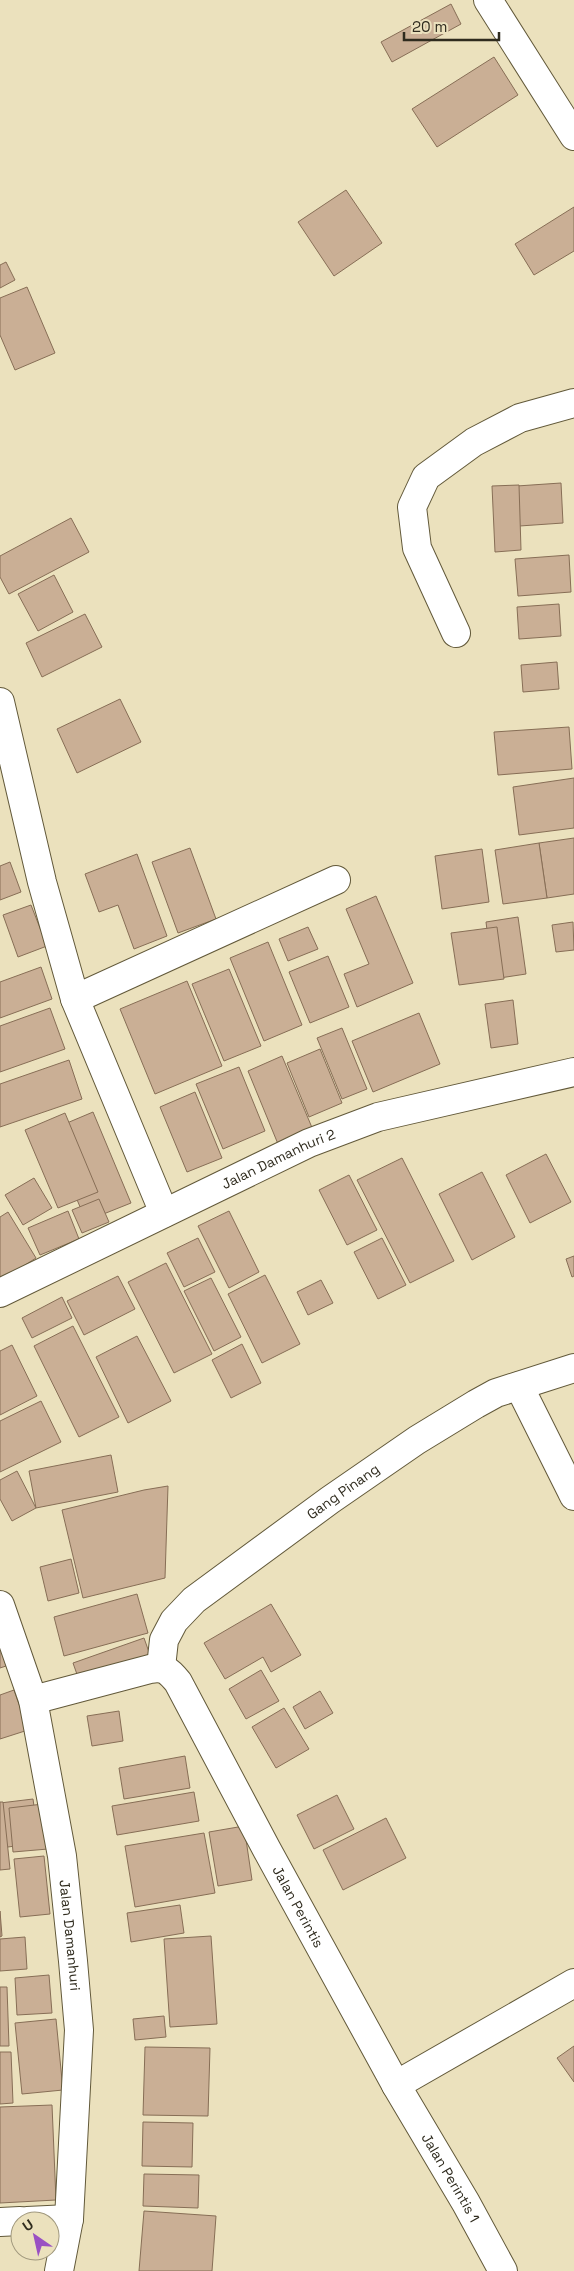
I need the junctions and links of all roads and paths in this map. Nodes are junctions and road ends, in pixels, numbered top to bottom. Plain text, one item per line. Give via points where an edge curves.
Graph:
1 (488, 0) edge
2 (574, 136) edge
3 (574, 402) edge
4 (456, 633) dead end
5 (0, 702) edge
6 (336, 880) dead end
7 (75, 999) junction
8 (574, 1072) edge
9 (164, 1213) junction
10 (0, 1293) edge
11 (574, 1368) edge
12 (519, 1386) junction
13 (574, 1496) edge
14 (0, 1606) edge
15 (161, 1667) junction
16 (33, 1700) junction
17 (574, 1983) edge
18 (396, 2085) junction
19 (60, 2219) edge
20 (69, 2219) junction
21 (59, 2271) edge
22 (503, 2271) edge

1 - 2 street
3 - 4 street via 520,418 474,442 426,477 412,507 417,548
5 - 7 street via 42,882
6 - 7 street
7 - 9 street
8 - 9 street, Jalan Damanhuri 2 via 378,1116 309,1143
9 - 10 street, Jalan Damanhuri 2
11 - 12 street, Gang Pinang
12 - 13 street
12 - 15 street, Gang Pinang via 496,1393 417,1440 194,1600 174,1621 164,1640
14 - 16 street, Jalan Damanhuri
15 - 16 street
15 - 18 street, Jalan Perintis via 178,1682
16 - 20 street, Jalan Damanhuri via 62,1856 79,2030
17 - 18 street
18 - 22 street, Jalan Perintis 1
19 - 20 street
20 - 21 street, Jalan Damanhuri

